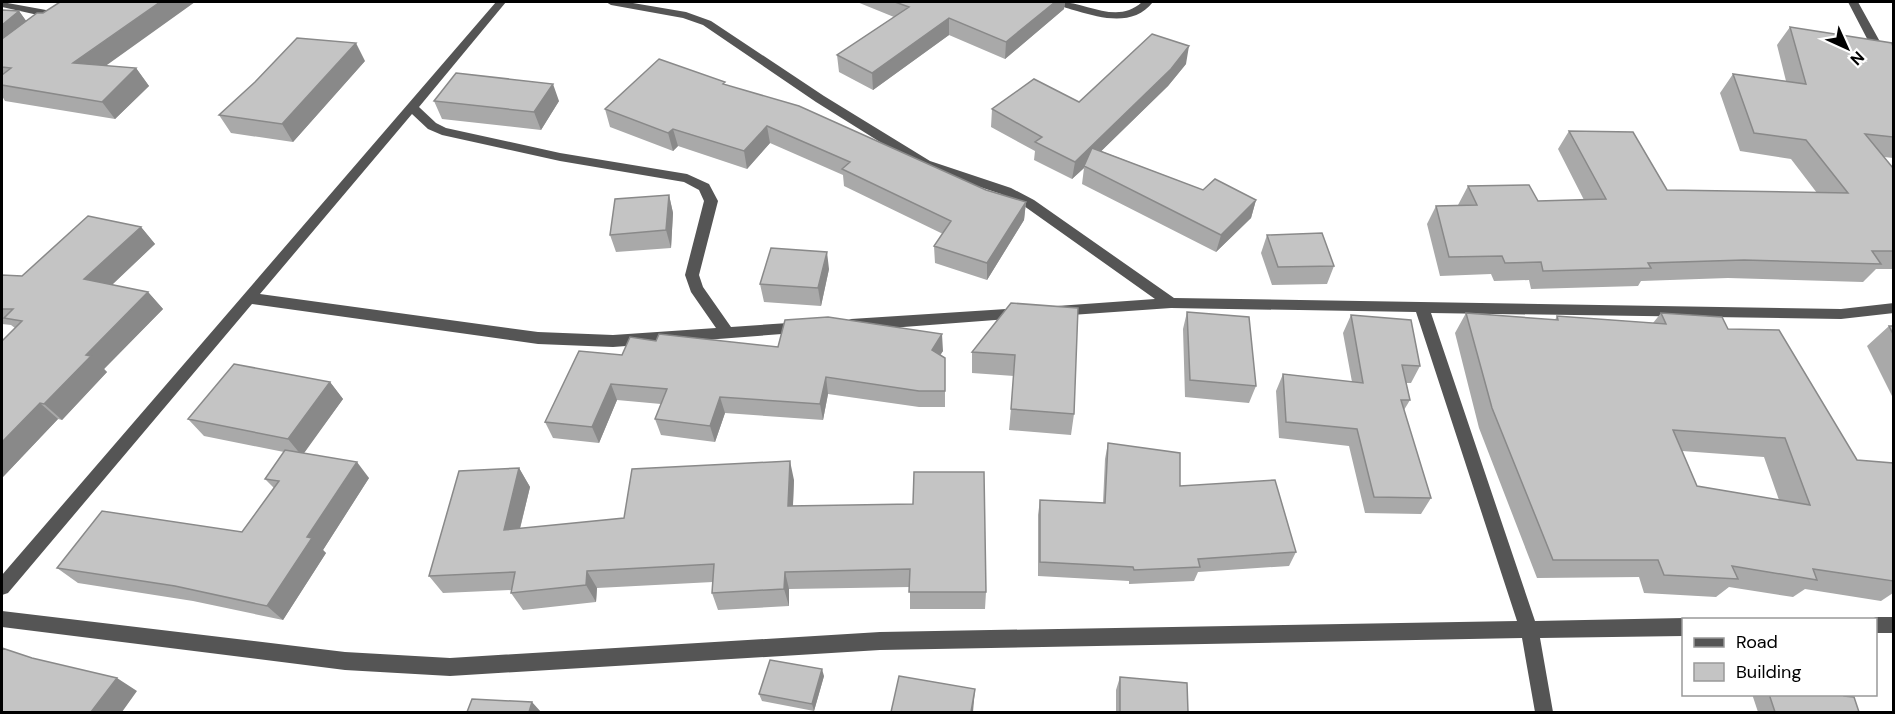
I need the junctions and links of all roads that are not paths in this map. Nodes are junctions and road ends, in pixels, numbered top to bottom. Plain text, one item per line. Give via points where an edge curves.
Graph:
1 (501, 2) edge
2 (611, 2) edge
3 (1061, 2) edge
4 (1148, 2) edge
5 (1853, 2) edge
6 (2, 4) edge
7 (29, 39) edge
8 (1893, 79) edge
9 (412, 107) junction
10 (248, 298) junction
11 (1171, 303) junction
12 (1422, 308) junction
13 (1893, 308) edge
14 (836, 326) edge
15 (812, 328) edge
16 (728, 334) junction
17 (2, 587) edge
18 (2, 619) edge
19 (1877, 625) edge
20 (1893, 625) edge
21 (1682, 627) edge
22 (1529, 629) junction
23 (1544, 712) edge

1 - 9 street
2 - 11 street via 686,15 723,31 820,99 925,164 1006,191 1029,204
3 - 4 street via 1113,15 1132,15
5 - 8 street
6 - 7 street via 42,12 49,18 48,24
9 - 10 street
9 - 16 street via 442,130 560,158 687,178 704,187 711,201 692,275 696,288
10 - 16 street via 538,338 613,341
10 - 17 street
11 - 12 street
11 - 14 street
12 - 13 street via 1841,314
12 - 22 street
15 - 16 street
18 - 22 street via 345,661 450,667 880,641
19 - 20 street
21 - 22 street
22 - 23 street

